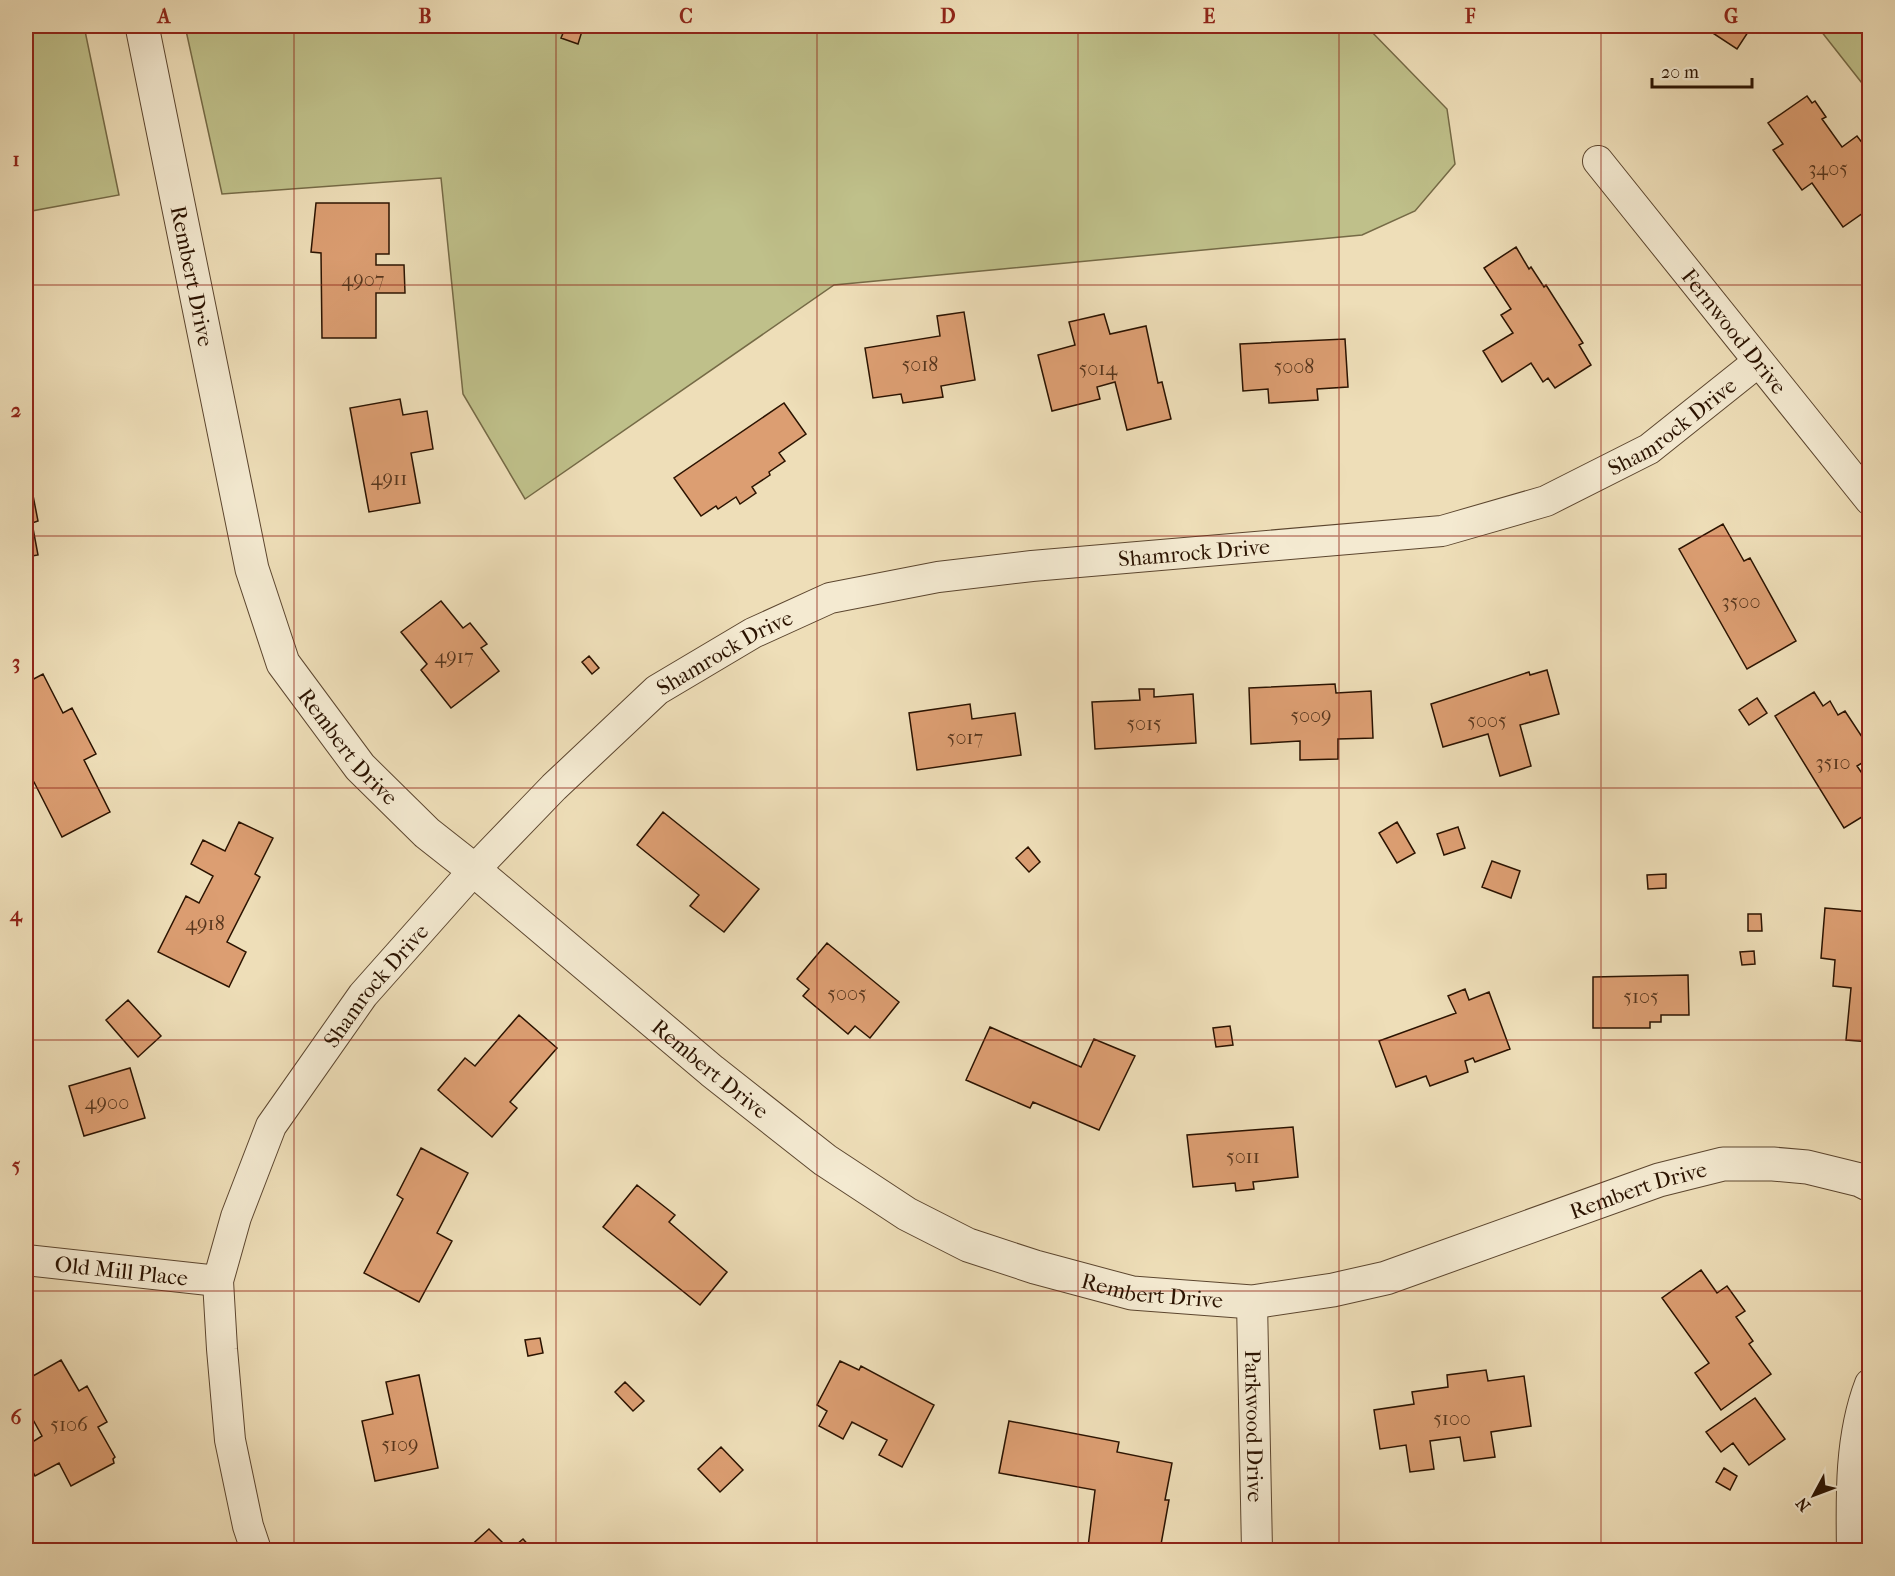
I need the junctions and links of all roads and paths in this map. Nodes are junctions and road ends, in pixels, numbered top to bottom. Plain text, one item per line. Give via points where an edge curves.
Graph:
1 (142, 26) edge
2 (1598, 161) dead end
3 (1758, 362) junction
4 (1869, 500) edge
5 (474, 870) junction
6 (1869, 1185) edge
7 (26, 1260) edge
8 (218, 1281) junction
9 (1252, 1302) junction
10 (1869, 1384) edge
11 (256, 1551) edge
12 (1257, 1551) edge
13 (1852, 1551) edge

1 - 5 street, Rembert Drive via 252,569 283,663 360,767 427,833
2 - 3 street, Fernwood Drive
3 - 4 street, Fernwood Drive
3 - 5 street, Shamrock Drive via 1649,449 1546,501 1442,531 1032,566 938,577 830,598 753,633 657,690 554,787
5 - 8 street, Shamrock Drive via 363,995 271,1126 236,1217
5 - 9 street, Rembert Drive via 712,1071 825,1160 907,1214 968,1245 1080,1280 1131,1293
6 - 9 street, Rembert Drive via 1807,1167 1723,1164 1659,1180 1386,1278
7 - 8 street, Old Mill Place
8 - 11 street, Shamrock Drive via 230,1440
9 - 12 street, Parkwood Drive
10 - 13 street via 1861,1407 1851,1488

